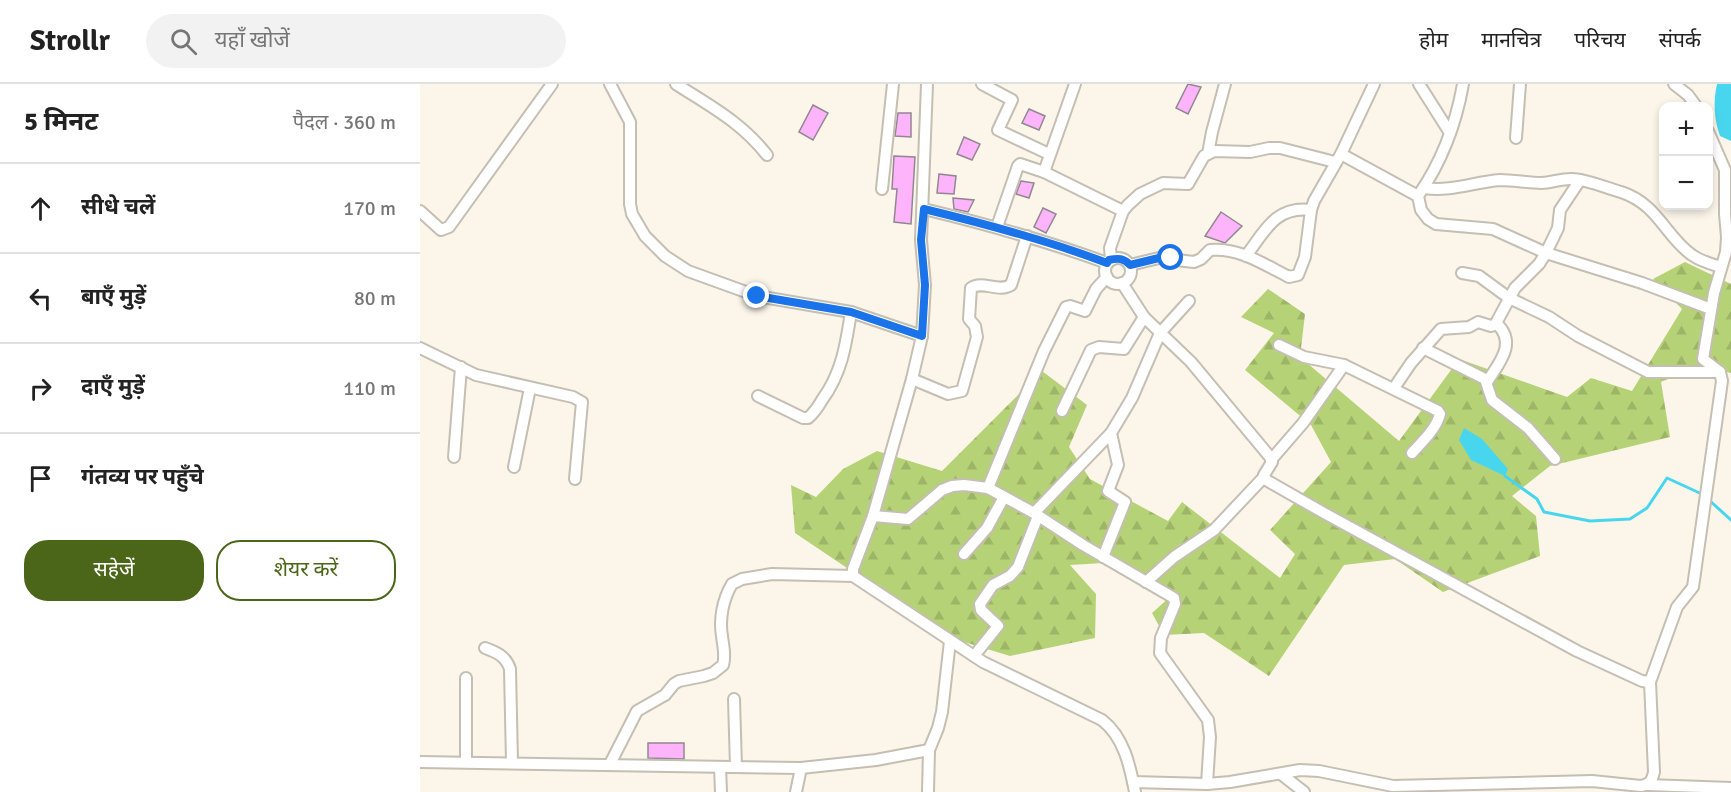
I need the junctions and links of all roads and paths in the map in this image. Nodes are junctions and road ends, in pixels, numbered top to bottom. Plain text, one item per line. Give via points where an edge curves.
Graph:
1 (552, 84) edge
2 (610, 84) edge
3 (675, 84) edge
4 (893, 84) edge
5 (927, 84) edge
6 (981, 84) edge
7 (1075, 84) edge
8 (1225, 84) edge
9 (1374, 84) edge
10 (1419, 84) edge
11 (1463, 84) edge
12 (1520, 84) edge
13 (1674, 84) edge
14 (1693, 102) edge
15 (1450, 133) junction
16 (1516, 138) dead end
17 (1713, 142) edge
18 (1049, 154) junction
19 (1208, 154) junction
20 (767, 155) dead end
21 (1338, 158) junction
22 (1044, 172) junction
23 (1580, 180) junction
24 (882, 189) dead end
25 (1421, 192) junction
26 (924, 209) junction
27 (1311, 210) junction
28 (420, 211) edge
29 (1123, 211) junction
30 (997, 227) junction
31 (1729, 229) edge
32 (1028, 236) junction
33 (1546, 253) junction
34 (1246, 256) junction
35 (1109, 261) junction
36 (1130, 265) junction
37 (1721, 267) junction
38 (1462, 273) dead end
39 (1107, 277) junction
40 (1122, 283) junction
41 (1509, 298) junction
42 (1189, 301) dead end
43 (1711, 309) junction
44 (851, 312) junction
45 (1144, 317) junction
46 (1496, 323) junction
47 (1160, 333) junction
48 (922, 336) junction
49 (1279, 345) dead end
50 (420, 348) edge
51 (1423, 348) junction
52 (1344, 365) junction
53 (461, 368) junction
54 (1720, 372) junction
55 (912, 379) junction
56 (1487, 382) junction
57 (530, 388) junction
58 (1394, 388) junction
59 (759, 396) dead end
60 (1062, 411) dead end
61 (1111, 433) junction
62 (1412, 453) dead end
63 (454, 457) dead end
64 (1555, 459) dead end
65 (1271, 460) junction
66 (514, 467) dead end
67 (1264, 477) junction
68 (575, 479) dead end
69 (988, 488) junction
70 (1004, 497) junction
71 (1036, 515) junction
72 (873, 516) junction
73 (964, 554) dead end
74 (1103, 557) junction
75 (853, 576) junction
76 (1146, 582) junction
77 (950, 641) junction
78 (484, 648) dead end
79 (974, 656) junction
80 (466, 678) dead end
81 (1650, 682) junction
82 (734, 699) dead end
83 (929, 750) junction
84 (420, 762) edge
85 (466, 762) junction
86 (512, 762) junction
87 (610, 764) junction
88 (720, 767) junction
89 (736, 767) junction
90 (801, 768) junction
91 (1281, 774) junction
92 (1207, 784) junction
93 (1648, 785) junction
94 (1134, 787) edge
95 (1731, 788) edge
96 (721, 792) edge
97 (796, 792) edge
98 (928, 792) edge
99 (1304, 792) edge

1 - 28 street via 449,227 437,228
2 - 44 street via 630,122 632,214 645,236 665,256 688,271 757,296
3 - 20 street via 740,126
4 - 24 street
5 - 26 street
6 - 18 street via 1012,100 998,127 1001,133
7 - 18 street
8 - 19 street
9 - 21 street
10 - 15 street
11 - 15 street
12 - 16 street
13 - 14 street
15 - 25 street
17 - 31 street via 1725,170
18 - 22 street
19 - 21 street via 1280,148
19 - 29 street via 1188,184 1169,182 1151,188
21 - 25 street
21 - 27 street
22 - 29 street
22 - 30 street via 1024,164 1018,166
23 - 25 street via 1500,180
23 - 33 street via 1560,210 1558,228
23 - 37 street via 1636,199 1659,218 1691,255
25 - 33 street via 1421,210 1436,224 1493,229
26 - 30 street
26 - 48 street
27 - 34 street via 1288,211 1279,216
27 - 34 street via 1305,257 1298,275 1289,277
29 - 35 street
30 - 32 street
31 - 37 street
32 - 35 street
32 - 55 street via 1011,285 971,288 969,319 977,337 962,391 948,394
33 - 41 street
33 - 43 street
34 - 36 street via 1216,249 1194,261 1159,258
35 - 36 street via 1124,260
35 - 39 street
36 - 40 street via 1130,277
37 - 43 street
38 - 41 street via 1488,281
39 - 40 street
39 - 69 street via 1085,311 1066,307
40 - 45 street
41 - 46 street
41 - 54 street via 1648,372
42 - 47 street
43 - 54 street via 1704,360
44 - 48 street
44 - 59 street via 838,374 808,418
45 - 47 street
45 - 60 street via 1124,349 1091,350
46 - 51 street via 1442,329
46 - 56 street via 1505,334 1506,349
47 - 61 street via 1132,398
47 - 65 street via 1219,394
48 - 55 street
49 - 52 street via 1304,357
50 - 53 street
51 - 56 street
51 - 58 street
52 - 58 street
52 - 65 street
53 - 57 street
53 - 63 street
54 - 81 street via 1717,426 1694,580 1690,592 1677,607
55 - 72 street
56 - 64 street via 1492,400 1528,428
57 - 66 street
57 - 68 street via 582,402
58 - 62 street via 1440,414
61 - 71 street
61 - 74 street via 1118,465 1108,491 1125,502
65 - 67 street
67 - 76 street via 1214,530
67 - 81 street via 1577,651
69 - 70 street
69 - 72 street via 952,486 936,494 908,519
70 - 71 street
70 - 73 street via 987,528
71 - 74 street
71 - 79 street via 1015,572 993,585 980,604 981,610 998,626
72 - 75 street
74 - 76 street
75 - 77 street
75 - 87 street via 772,574 732,584 721,613 723,665 704,676 679,681 665,695 637,711
76 - 92 street via 1175,600 1161,638 1160,653 1208,720
77 - 79 street
77 - 83 street via 942,712
78 - 86 street via 499,653 510,669
79 - 94 street via 1112,728 1120,740
80 - 85 street
81 - 93 street via 1654,772
82 - 89 street
83 - 90 street
83 - 98 street
84 - 85 street
85 - 86 street
86 - 87 street
87 - 88 street
88 - 89 street
88 - 96 street
89 - 90 street
90 - 97 street
91 - 92 street
91 - 93 street via 1319,771 1393,786 1592,781
91 - 99 street
92 - 94 street
93 - 95 street

